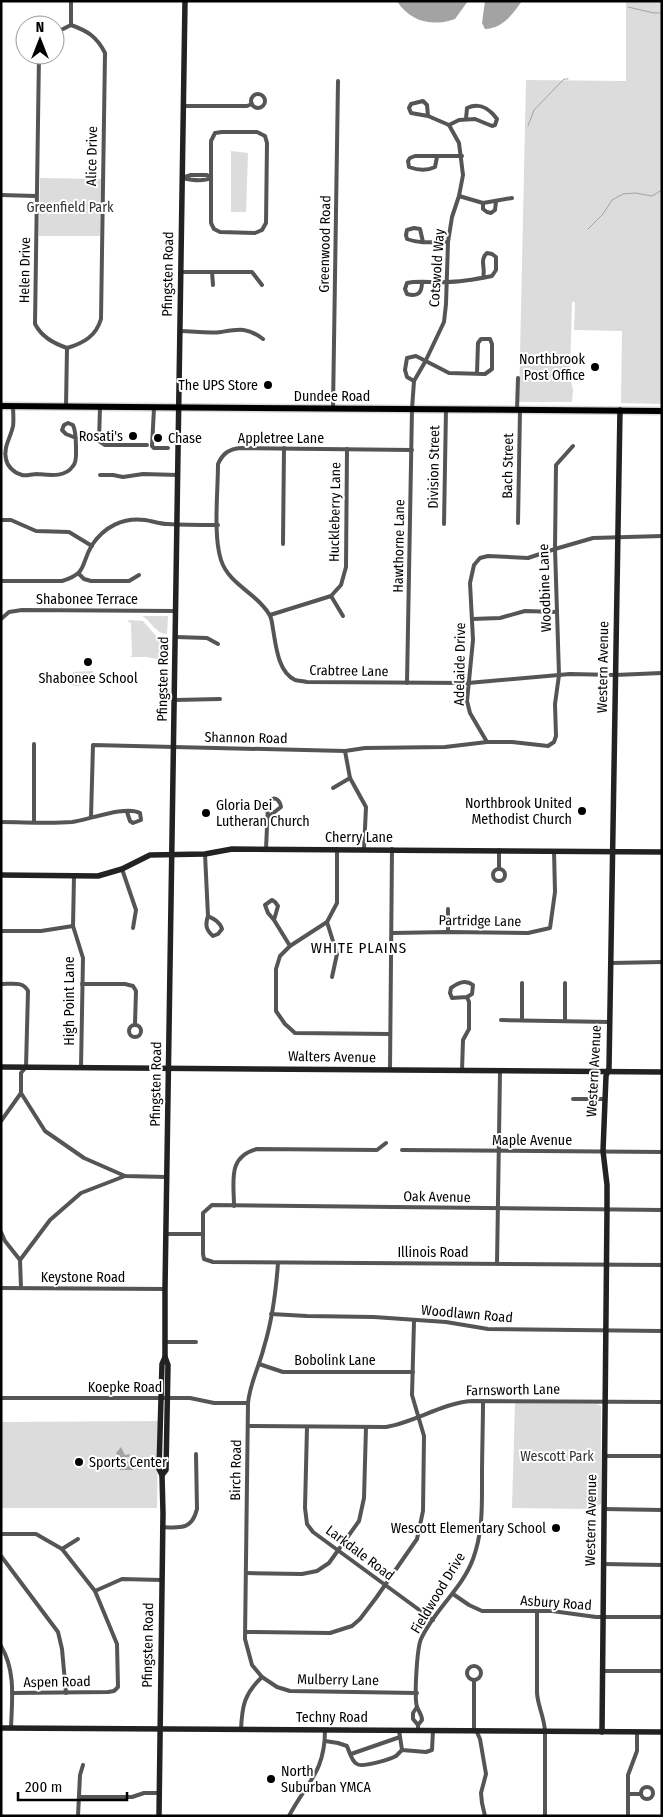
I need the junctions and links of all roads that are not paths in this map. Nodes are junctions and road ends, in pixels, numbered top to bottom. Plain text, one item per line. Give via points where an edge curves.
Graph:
1 (71, 1) edge
2 (185, 1) edge
3 (71, 25) junction
4 (65, 28) edge
5 (39, 65) edge
6 (338, 81) dead end
7 (252, 104) dead end
8 (183, 106) junction
9 (428, 116) junction
10 (466, 119) junction
11 (449, 125) junction
12 (462, 156) junction
13 (437, 157) junction
14 (182, 178) junction
15 (211, 178) junction
16 (1, 196) edge
17 (36, 196) junction
18 (459, 196) junction
19 (512, 198) dead end
20 (496, 202) junction
21 (483, 203) junction
22 (423, 242) junction
23 (448, 242) junction
24 (181, 272) junction
25 (212, 272) junction
26 (483, 278) junction
27 (422, 282) junction
28 (447, 282) junction
29 (213, 285) dead end
30 (262, 285) dead end
31 (180, 331) junction
32 (263, 339) dead end
33 (67, 348) junction
34 (425, 362) junction
35 (477, 374) junction
36 (518, 378) dead end
37 (414, 381) junction
38 (1, 406) edge
39 (13, 406) junction
40 (66, 406) junction
41 (100, 407) junction
42 (154, 408) junction
43 (179, 408) junction
44 (333, 408) junction
45 (412, 409) junction
46 (446, 409) junction
47 (519, 410) junction
48 (620, 410) junction
49 (662, 411) edge
50 (76, 438) dead end
51 (147, 445) dead end
52 (573, 446) dead end
53 (168, 448) dead end
54 (284, 448) junction
55 (347, 449) junction
56 (412, 450) junction
57 (100, 475) dead end
58 (178, 475) junction
59 (1, 520) edge
60 (518, 522) dead end
61 (444, 524) dead end
62 (177, 525) junction
63 (218, 525) junction
64 (662, 536) edge
65 (618, 538) junction
66 (283, 544) dead end
67 (92, 546) junction
68 (555, 549) junction
69 (79, 574) junction
70 (139, 575) dead end
71 (1, 581) edge
72 (331, 596) junction
73 (176, 611) junction
74 (557, 612) junction
75 (270, 615) junction
76 (342, 616) dead end
77 (472, 619) junction
78 (1, 620) edge
79 (176, 637) junction
80 (218, 644) dead end
81 (662, 673) edge
82 (559, 675) junction
83 (615, 675) junction
84 (408, 683) junction
85 (468, 683) junction
86 (220, 698) dead end
87 (175, 700) junction
88 (556, 736) joint
89 (487, 742) junction
90 (34, 744) dead end
91 (174, 747) junction
92 (346, 751) junction
93 (350, 778) junction
94 (333, 788) dead end
95 (127, 812) dead end
96 (91, 817) junction
97 (268, 817) junction
98 (1, 822) edge
99 (34, 822) junction
100 (266, 849) junction
101 (337, 849) junction
102 (364, 849) junction
103 (392, 849) junction
104 (499, 850) junction
105 (554, 851) junction
106 (612, 852) junction
107 (662, 852) edge
108 (172, 854) junction
109 (206, 854) junction
110 (122, 869) junction
111 (499, 869) dead end
112 (1, 876) edge
113 (74, 876) junction
114 (448, 908) dead end
115 (208, 916) junction
116 (274, 920) junction
117 (327, 922) junction
118 (73, 926) junction
119 (133, 928) dead end
120 (1, 931) edge
121 (448, 932) junction
122 (392, 933) junction
123 (290, 946) junction
124 (662, 962) edge
125 (611, 963) junction
126 (332, 977) dead end
127 (522, 983) dead end
128 (565, 983) dead end
129 (1, 984) edge
130 (82, 984) junction
131 (467, 997) junction
132 (501, 1020) dead end
133 (522, 1020) junction
134 (565, 1021) junction
135 (610, 1022) junction
136 (135, 1024) dead end
137 (390, 1034) junction
138 (1, 1067) edge
139 (26, 1067) junction
140 (81, 1067) junction
141 (169, 1068) junction
142 (390, 1070) junction
143 (462, 1071) junction
144 (500, 1072) junction
145 (607, 1072) junction
146 (662, 1072) edge
147 (21, 1092) junction
148 (573, 1099) dead end
149 (604, 1099) junction
150 (1, 1121) edge
151 (386, 1143) dead end
152 (402, 1150) dead end
153 (498, 1151) junction
154 (603, 1152) junction
155 (662, 1152) edge
156 (124, 1176) junction
157 (167, 1177) junction
158 (234, 1206) junction
159 (497, 1209) junction
160 (607, 1210) junction
161 (662, 1210) edge
162 (1, 1232) edge
163 (166, 1234) junction
164 (203, 1234) junction
165 (20, 1260) junction
166 (278, 1263) junction
167 (497, 1264) junction
168 (662, 1265) edge
169 (606, 1266) junction
170 (1, 1288) edge
171 (21, 1288) junction
172 (165, 1288) junction
173 (271, 1314) junction
174 (414, 1321) junction
175 (606, 1330) junction
176 (662, 1330) edge
177 (165, 1342) junction
178 (196, 1342) dead end
179 (258, 1364) junction
180 (413, 1372) junction
181 (1, 1398) edge
182 (164, 1398) junction
183 (483, 1400) junction
184 (605, 1401) junction
185 (662, 1402) edge
186 (248, 1403) junction
187 (419, 1418) junction
188 (248, 1426) junction
189 (307, 1427) junction
190 (366, 1427) junction
191 (160, 1430) junction
192 (167, 1430) junction
193 (196, 1454) dead end
194 (606, 1456) junction
195 (662, 1456) edge
196 (162, 1475) junction
197 (604, 1509) junction
198 (662, 1510) edge
199 (162, 1527) junction
200 (1, 1534) edge
201 (78, 1539) dead end
202 (62, 1549) junction
203 (338, 1551) junction
204 (1, 1556) edge
205 (603, 1564) junction
206 (662, 1565) edge
207 (246, 1573) junction
208 (161, 1580) junction
209 (385, 1586) junction
210 (95, 1591) junction
211 (453, 1594) junction
212 (537, 1611) junction
213 (603, 1617) junction
214 (662, 1618) edge
215 (432, 1620) junction
216 (246, 1632) junction
217 (1, 1646) edge
218 (603, 1671) junction
219 (662, 1671) edge
220 (262, 1677) junction
221 (474, 1680) dead end
222 (66, 1692) junction
223 (417, 1693) junction
224 (12, 1694) junction
225 (417, 1707) junction
226 (418, 1727) junction
227 (1, 1728) edge
228 (12, 1728) junction
229 (160, 1729) junction
230 (241, 1730) junction
231 (324, 1730) junction
232 (433, 1730) junction
233 (475, 1730) junction
234 (545, 1731) junction
235 (602, 1732) junction
236 (636, 1732) junction
237 (662, 1732) edge
238 (400, 1733) junction
239 (325, 1741) junction
240 (402, 1750) junction
241 (351, 1754) junction
242 (83, 1765) dead end
243 (160, 1793) junction
244 (628, 1794) junction
245 (641, 1794) dead end
246 (80, 1797) junction
247 (78, 1816) edge
248 (159, 1816) edge
249 (289, 1816) edge
250 (485, 1816) edge
251 (545, 1816) edge
252 (628, 1816) edge

1 - 3 street
2 - 8 main road, Pfingsten Road
3 - 4 street
3 - 33 street, Alice Drive via 92,34 105,53 100,319 98,329 90,337
5 - 17 street, Helen Drive
6 - 44 street, Greenwood Road
7 - 8 street
8 - 14 main road, Pfingsten Road
9 - 9 street via 411,113 411,104 423,101 427,105
9 - 11 street
10 - 10 street via 492,126 497,119 487,107 480,106 467,108
10 - 11 street
11 - 12 street, Cotswold Way
12 - 13 street
12 - 18 street, Cotswold Way
13 - 13 street via 415,156 408,161 409,167 430,170 435,168
14 - 15 street
14 - 24 main road, Pfingsten Road
15 - 15 street via 214,133 256,132 265,136 266,223 262,230 255,233 214,229 211,224
16 - 17 street
17 - 33 street, Helen Drive via 35,324 45,337
18 - 21 street
18 - 23 street, Cotswold Way
19 - 20 street
20 - 21 street
20 - 21 street via 491,213 483,209
22 - 22 street via 407,239 408,230 420,229
22 - 23 street
23 - 28 street, Cotswold Way
24 - 25 street
24 - 31 main road, Pfingsten Road
25 - 29 street
25 - 30 street via 252,272
26 - 26 street via 492,276 496,270 496,258 492,254 487,253 483,257
26 - 28 street
27 - 27 street via 407,283 407,294 418,295
27 - 28 street
28 - 34 street, Cotswold Way via 444,322
31 - 32 street via 220,332 237,328
31 - 43 main road, Pfingsten Road
33 - 40 street
34 - 35 street via 449,373
34 - 37 street, Cotswold Way
34 - 37 street via 416,356 407,358 407,377
35 - 35 street via 488,373 492,369 492,344 487,338 478,343
36 - 47 street, Bach Street
37 - 45 street, Cotswold Way
38 - 39 main road, Dundee Road
39 - 40 main road, Dundee Road
39 - 50 street via 13,426 7,439 5,457 15,472 22,475 58,475 68,471 76,458
40 - 41 main road, Dundee Road
41 - 42 main road, Dundee Road
41 - 51 street via 99,440 102,444
42 - 43 main road, Dundee Road
42 - 53 street via 152,446
43 - 44 main road, Dundee Road
43 - 58 main road, Pfingsten Road
44 - 45 main road, Dundee Road
45 - 46 main road, Dundee Road
45 - 56 street, Hawthorne Lane
46 - 47 main road, Dundee Road
46 - 61 street, Division Street
47 - 48 main road, Dundee Road
47 - 60 street, Bach Street
48 - 49 main road, Dundee Road
48 - 65 main road, Western Avenue
52 - 68 street, Woodbine Lane via 556,465
54 - 55 street, Appletree Lane
54 - 63 street, Appletree Lane via 233,448 227,451 218,464
54 - 66 street
55 - 56 street, Appletree Lane
55 - 72 street, Huckleberry Lane via 346,567 341,585
56 - 84 street, Hawthorne Lane
57 - 58 street
58 - 62 main road, Pfingsten Road
59 - 67 street via 11,520 36,530 68,532
62 - 63 street
62 - 67 street via 125,521 107,528
62 - 73 main road, Pfingsten Road
63 - 75 street via 219,551 227,574
64 - 65 street
65 - 68 street via 593,538
65 - 83 main road, Western Avenue
67 - 69 street
68 - 74 street, Woodbine Lane
68 - 77 street, Adelaide Drive via 528,558 480,558 474,565 470,582
69 - 70 street via 91,581 129,581
69 - 71 street via 62,582
72 - 75 street
72 - 76 street
73 - 78 street, Shabonee Terrace via 22,610 9,612
73 - 79 main road, Pfingsten Road
74 - 77 street via 525,610 500,618
74 - 82 street, Woodbine Lane
75 - 84 street, Crabtree Lane via 278,656 286,673 296,680
77 - 85 street, Adelaide Drive
79 - 80 street via 207,638
79 - 87 main road, Pfingsten Road
81 - 83 street, Crabtree Lane
82 - 83 street, Crabtree Lane
82 - 85 street, Crabtree Lane
82 - 88 street, Woodbine Lane via 555,704
83 - 106 main road, Western Avenue
84 - 85 street, Crabtree Lane
85 - 89 street, Adelaide Drive via 470,713
86 - 87 street
87 - 91 main road, Pfingsten Road
88 - 89 street, Shannon Road via 548,746
89 - 92 street, Shannon Road
90 - 99 street
91 - 92 street, Shannon Road
91 - 96 street, Shannon Road via 93,745
91 - 108 main road, Pfingsten Road
92 - 93 street
93 - 94 street
93 - 102 street via 366,807
95 - 96 street
96 - 99 street via 72,822
97 - 97 street via 281,807 277,800 270,800
97 - 100 street
98 - 99 street
100 - 101 main road, Cherry Lane
100 - 109 main road, Cherry Lane via 232,849
101 - 102 main road, Cherry Lane
101 - 117 street via 337,903
102 - 103 main road, Cherry Lane
103 - 104 main road, Cherry Lane
103 - 122 street
104 - 105 main road, Cherry Lane
104 - 111 street
105 - 106 main road, Cherry Lane
105 - 121 street, Partridge Lane via 555,892 550,928 528,933
106 - 107 main road, Cherry Lane
106 - 125 main road, Western Avenue
108 - 109 main road, Cherry Lane
108 - 110 main road, Cherry Lane via 150,855
108 - 141 main road, Pfingsten Road
109 - 115 street
110 - 113 main road, Cherry Lane via 98,876
110 - 119 street via 136,910
112 - 113 main road, Cherry Lane
113 - 118 street, High Point Lane
114 - 121 street
115 - 115 street via 205,923 213,936 222,929
116 - 116 street via 265,905 272,900 278,906
116 - 123 street
117 - 123 street
117 - 126 street via 337,954
118 - 120 street via 41,931
118 - 130 street, High Point Lane via 83,958
121 - 122 street, Partridge Lane
122 - 137 street
123 - 137 street via 280,956 276,969 276,1011 285,1024 295,1032
124 - 125 street
125 - 135 main road, Western Avenue
127 - 133 street
128 - 134 street
129 - 139 street via 22,984 28,991
130 - 136 street via 133,986 136,991
130 - 140 street, High Point Lane
131 - 131 street via 452,998 451,988 460,982 470,982 474,990
131 - 143 street via 470,1029 463,1040
132 - 133 street
133 - 134 street
134 - 135 street
135 - 145 main road, Western Avenue
137 - 142 street
138 - 139 main road, Walters Avenue
139 - 140 main road, Walters Avenue
139 - 147 street via 21,1073
140 - 141 main road, Walters Avenue
141 - 142 main road, Walters Avenue
141 - 157 main road, Pfingsten Road
142 - 143 main road, Walters Avenue
143 - 144 main road, Walters Avenue
144 - 145 main road, Walters Avenue
144 - 153 street
145 - 146 main road, Walters Avenue
145 - 149 main road, Western Avenue
147 - 150 street
147 - 156 street via 45,1131 84,1158
148 - 149 street
149 - 154 main road, Western Avenue
151 - 158 street via 377,1150 249,1151 243,1154 234,1169
152 - 153 street, Maple Avenue
153 - 154 street, Maple Avenue
153 - 159 street
154 - 155 street, Maple Avenue
154 - 160 main road, Western Avenue
156 - 157 street
156 - 165 street via 82,1193 50,1220
157 - 163 main road, Pfingsten Road
158 - 159 street, Oak Avenue
158 - 164 street, Oak Avenue via 212,1206 203,1213
159 - 160 street, Oak Avenue
159 - 167 street
160 - 161 street, Oak Avenue
160 - 169 main road, Western Avenue
162 - 165 street
163 - 164 street
163 - 172 main road, Pfingsten Road
164 - 166 street, Illinois Road via 204,1259 213,1262
165 - 171 street
166 - 167 street, Illinois Road
166 - 173 street, Birch Road
167 - 169 street, Illinois Road
168 - 169 street, Illinois Road
169 - 175 main road, Western Avenue
170 - 171 street, Keystone Road
171 - 172 street, Keystone Road
172 - 177 main road, Pfingsten Road
173 - 174 street, Woodlawn Road
173 - 179 street, Birch Road
174 - 175 street, Woodlawn Road via 488,1328
174 - 180 street
175 - 176 street, Woodlawn Road
175 - 184 main road, Western Avenue
177 - 178 street
177 - 182 main road, Pfingsten Road via 162,1364
179 - 180 street, Bobolink Lane via 283,1372
179 - 186 street, Birch Road
180 - 187 street via 412,1395
181 - 182 street, Koepke Road
182 - 186 street, Koepke Road
182 - 191 main road, Pfingsten Road
182 - 192 main road, Pfingsten Road
183 - 184 street, Farnsworth Lane
183 - 187 street, Farnsworth Lane via 462,1401
183 - 211 street, Fieldwood Drive via 480,1531 473,1560
184 - 185 street, Farnsworth Lane
184 - 194 main road, Western Avenue
186 - 188 street, Birch Road
187 - 190 street, Farnsworth Lane via 393,1426
187 - 209 street via 424,1436 421,1520 417,1539
188 - 189 street, Farnsworth Lane
188 - 207 street, Birch Road
189 - 190 street, Farnsworth Lane
189 - 203 street, Larkdale Road via 307,1524
190 - 203 street via 364,1498 358,1522
191 - 192 main road
191 - 196 main road, Pfingsten Road via 159,1469
192 - 196 main road, Pfingsten Road via 166,1470
193 - 199 street via 195,1518 190,1525
194 - 195 street
194 - 197 main road, Western Avenue
196 - 199 main road, Pfingsten Road
197 - 198 street
197 - 205 main road, Western Avenue
199 - 208 main road, Pfingsten Road
200 - 202 street via 36,1534
201 - 202 street
202 - 210 street
203 - 207 street via 317,1571 302,1574
203 - 209 street, Larkdale Road
204 - 222 street via 58,1632
205 - 206 street
205 - 213 main road, Western Avenue
207 - 216 street, Birch Road
208 - 210 street via 122,1579
208 - 229 main road, Pfingsten Road
209 - 215 street, Larkdale Road
209 - 216 street via 360,1619 344,1629 330,1633
210 - 222 street, Aspen Road via 117,1644 118,1687 112,1692
211 - 212 street, Asbury Road via 482,1611
211 - 215 street, Fieldwood Drive
212 - 213 street, Asbury Road
212 - 234 street via 537,1693
213 - 214 street, Asbury Road
213 - 218 main road, Western Avenue
215 - 223 street, Fieldwood Drive via 421,1640
216 - 220 street, Birch Road via 248,1655
217 - 224 street via 10,1663
218 - 219 street
218 - 235 main road, Western Avenue
220 - 223 street, Mulberry Lane via 290,1691
220 - 230 street via 246,1696
221 - 233 street
222 - 224 street, Aspen Road
223 - 225 street, Fieldwood Drive
224 - 228 street
225 - 226 street, Fieldwood Drive via 413,1719
225 - 226 street, Fieldwood Drive via 422,1720
226 - 232 main road, Techny Road
226 - 238 main road, Techny Road
227 - 228 main road, Techny Road
228 - 229 main road, Techny Road
229 - 230 main road, Techny Road
229 - 243 main road, Pfingsten Road
230 - 231 main road, Techny Road
231 - 238 main road, Techny Road
231 - 239 street
232 - 233 main road, Techny Road
232 - 240 street via 432,1750
233 - 234 main road, Techny Road
233 - 250 street via 480,1739 486,1774 481,1793
234 - 235 main road, Techny Road
234 - 251 street
235 - 236 main road, Techny Road
236 - 237 main road, Techny Road
236 - 244 street via 636,1752 628,1775
238 - 240 street
238 - 241 street
239 - 241 street via 347,1746
239 - 249 street via 317,1773
240 - 241 street via 376,1764 355,1763
242 - 246 street
243 - 246 street via 132,1797
243 - 248 main road, Pfingsten Road
244 - 245 street
244 - 252 street
246 - 247 street

